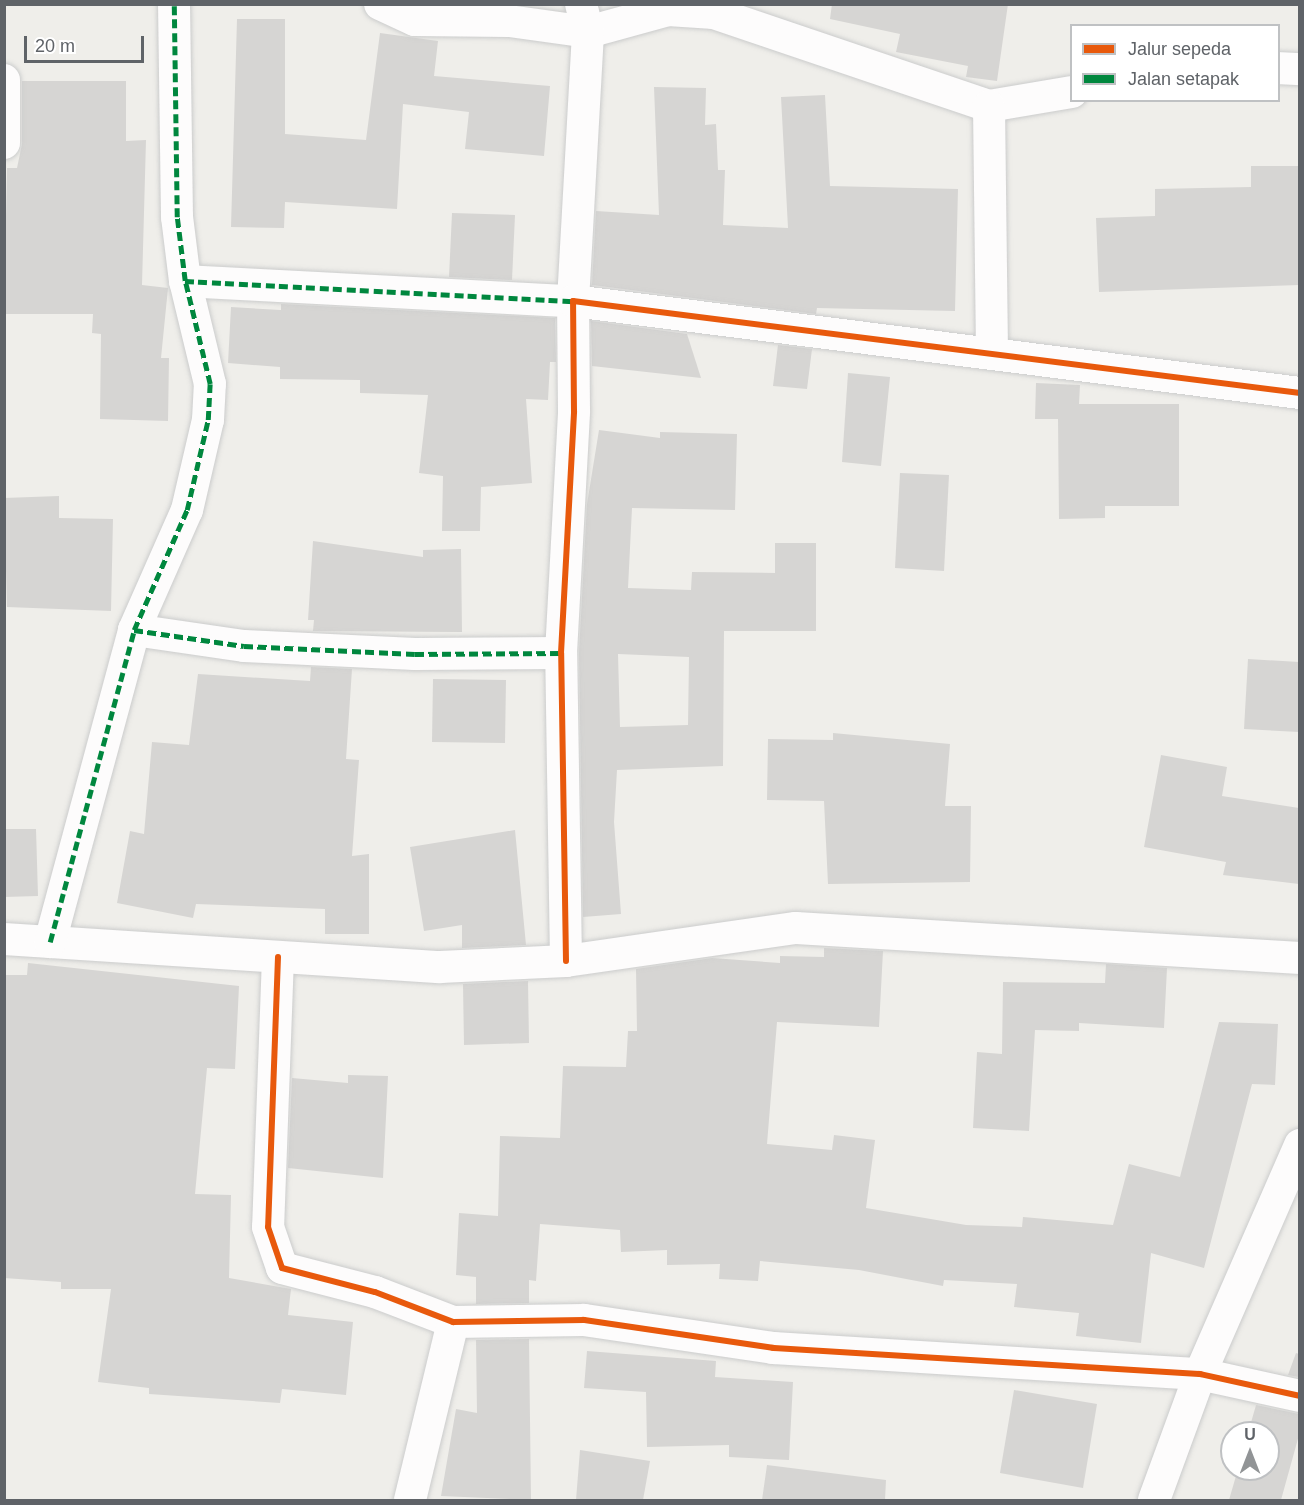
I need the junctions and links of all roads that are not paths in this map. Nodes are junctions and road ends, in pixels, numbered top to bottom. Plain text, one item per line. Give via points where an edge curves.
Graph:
1 (174, 4) edge
2 (380, 4) edge
3 (584, 18) edge
4 (1280, 69) edge
5 (1299, 69) edge
6 (4, 80) edge
7 (1070, 92) edge
8 (989, 106) junction
9 (4, 143) edge
10 (185, 281) junction
11 (573, 301) junction
12 (993, 354) junction
13 (1299, 393) edge
14 (134, 630) junction
15 (561, 653) junction
16 (4, 939) edge
17 (50, 942) junction
18 (278, 957) junction
19 (1299, 958) edge
20 (566, 961) junction
21 (1299, 1145) edge
22 (453, 1322) junction
23 (1200, 1374) junction
24 (1299, 1396) edge
25 (410, 1500) edge
26 (1154, 1500) edge

1 - 10 street via 177,217
2 - 3 street via 415,20
3 - 8 street via 668,10 714,14
3 - 11 street
4 - 5 street
6 - 9 street
7 - 8 street
8 - 12 street
10 - 11 street
10 - 14 street via 210,384 208,420 187,510
11 - 12 street
11 - 15 street via 574,411
12 - 13 street
14 - 15 street via 244,646 415,654
14 - 17 street
15 - 20 street
16 - 17 street
17 - 18 street
18 - 20 street via 440,967
18 - 22 street via 268,1174 273,1254 282,1268 375,1292
19 - 20 street via 796,928
21 - 23 street
22 - 23 street via 585,1320 773,1348
22 - 25 street
23 - 24 street
23 - 26 street

